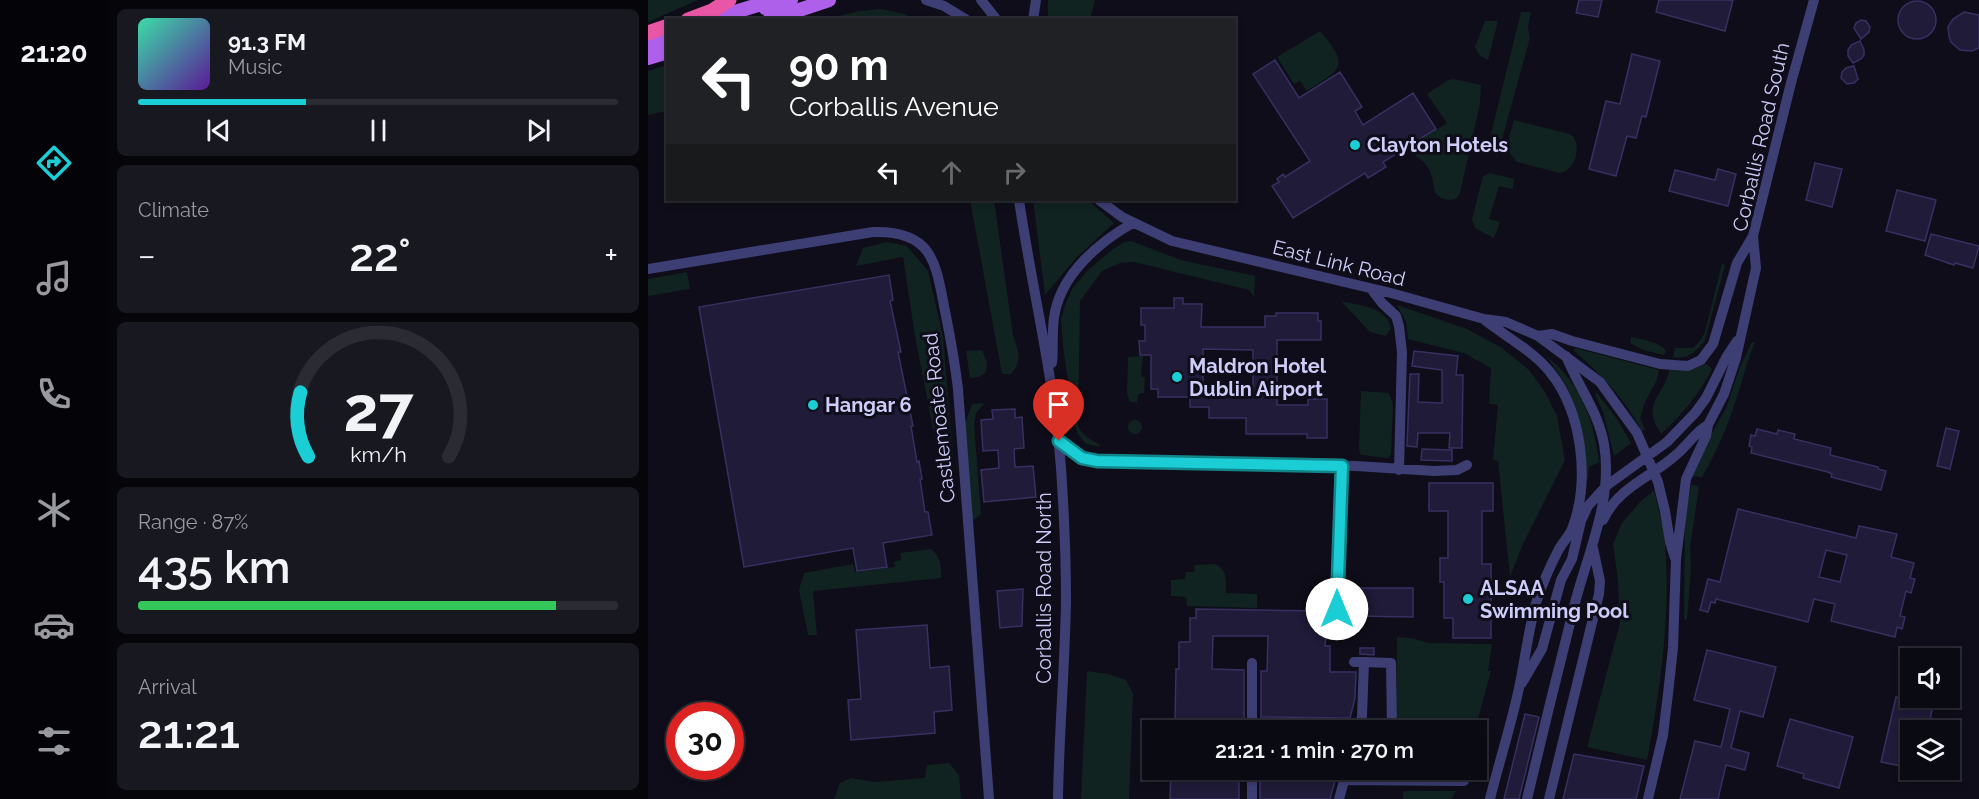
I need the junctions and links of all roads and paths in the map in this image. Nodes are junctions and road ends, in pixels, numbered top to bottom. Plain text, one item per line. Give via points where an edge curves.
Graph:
1 (729, 0) edge
2 (774, 0) edge
3 (791, 0) edge
4 (829, 0) edge
5 (926, 0) edge
6 (981, 0) edge
7 (1036, 0) edge
8 (1814, 0) edge
9 (693, 18) edge
10 (716, 18) edge
11 (738, 18) edge
12 (775, 18) edge
13 (964, 18) edge
14 (995, 18) edge
15 (1033, 18) edge
16 (666, 27) edge
17 (666, 31) edge
18 (648, 34) edge
19 (666, 41) edge
20 (648, 46) edge
21 (666, 53) edge
22 (648, 58) edge
23 (1019, 201) edge
24 (1101, 201) edge
25 (1133, 223) junction
26 (1753, 236) junction
27 (648, 269) edge
28 (1372, 290) junction
29 (1484, 320) junction
30 (1538, 336) junction
31 (1739, 338) junction
32 (1566, 356) junction
33 (1050, 375) junction
34 (1708, 425) junction
35 (1059, 441) junction
36 (1647, 455) junction
37 (1467, 465) dead end
38 (1342, 466) junction
39 (1399, 470) junction
40 (1654, 470) junction
41 (1606, 486) junction
42 (1598, 530) junction
43 (1593, 546) junction
44 (1676, 559) junction
45 (1338, 632) dead end
46 (1252, 663) dead end
47 (1519, 688) junction
48 (1252, 720) edge
49 (1361, 720) edge
50 (1392, 720) edge
51 (1252, 780) edge
52 (1345, 780) edge
53 (1452, 780) edge
54 (1464, 781) dead end
55 (989, 799) edge
56 (1058, 799) edge
57 (1252, 799) edge
58 (1339, 799) edge
59 (1490, 799) edge
60 (1527, 799) edge
61 (1549, 799) edge
62 (1648, 799) edge

1 - 9 highway
2 - 10 main road
3 - 11 main road
4 - 12 main road
5 - 13 street
6 - 14 street
7 - 15 street
8 - 26 street, Corballis Road South
16 - 18 highway
17 - 18 main road
19 - 20 main road
21 - 22 main road
23 - 33 street, Corballis Road North
24 - 25 street, East Link Road
25 - 28 street, East Link Road via 1172,241
25 - 33 street via 1085,260 1065,286 1054,320
26 - 30 street, East Link Road via 1737,263 1713,345 1694,364 1660,364 1552,334
26 - 31 street, Corballis Road South via 1756,268
27 - 55 street, Castlemoate Road via 893,231 910,237 932,257 958,389
28 - 29 street, East Link Road
28 - 39 street via 1396,316 1399,326
29 - 30 street, East Link Road via 1506,322
29 - 47 street via 1538,358 1559,386 1573,417 1582,463 1571,531 1556,555 1537,602
30 - 32 street, East Link Road
31 - 34 street, Corballis Road South via 1728,384
31 - 36 street via 1695,413 1667,442
32 - 36 street, East Link Road via 1612,396
32 - 41 street via 1602,432
33 - 35 street, Corballis Road North
34 - 40 street
34 - 44 street, Corballis Road South via 1686,479
35 - 38 street via 1082,458 1097,461
35 - 56 street, Corballis Road North via 1066,599
36 - 40 street, Corballis Road South
36 - 41 street
37 - 39 street via 1445,471
38 - 39 street
38 - 45 street
40 - 42 street via 1622,495
40 - 44 street, Corballis Road South
41 - 42 street
41 - 47 street via 1588,506 1581,521 1542,649
42 - 43 street
43 - 60 street
43 - 61 street via 1599,594
44 - 62 street, Corballis Road South via 1668,694
46 - 48 street
47 - 59 street
49 - 50 street via 1359,662 1392,663
51 - 57 street
52 - 58 street
53 - 54 street

